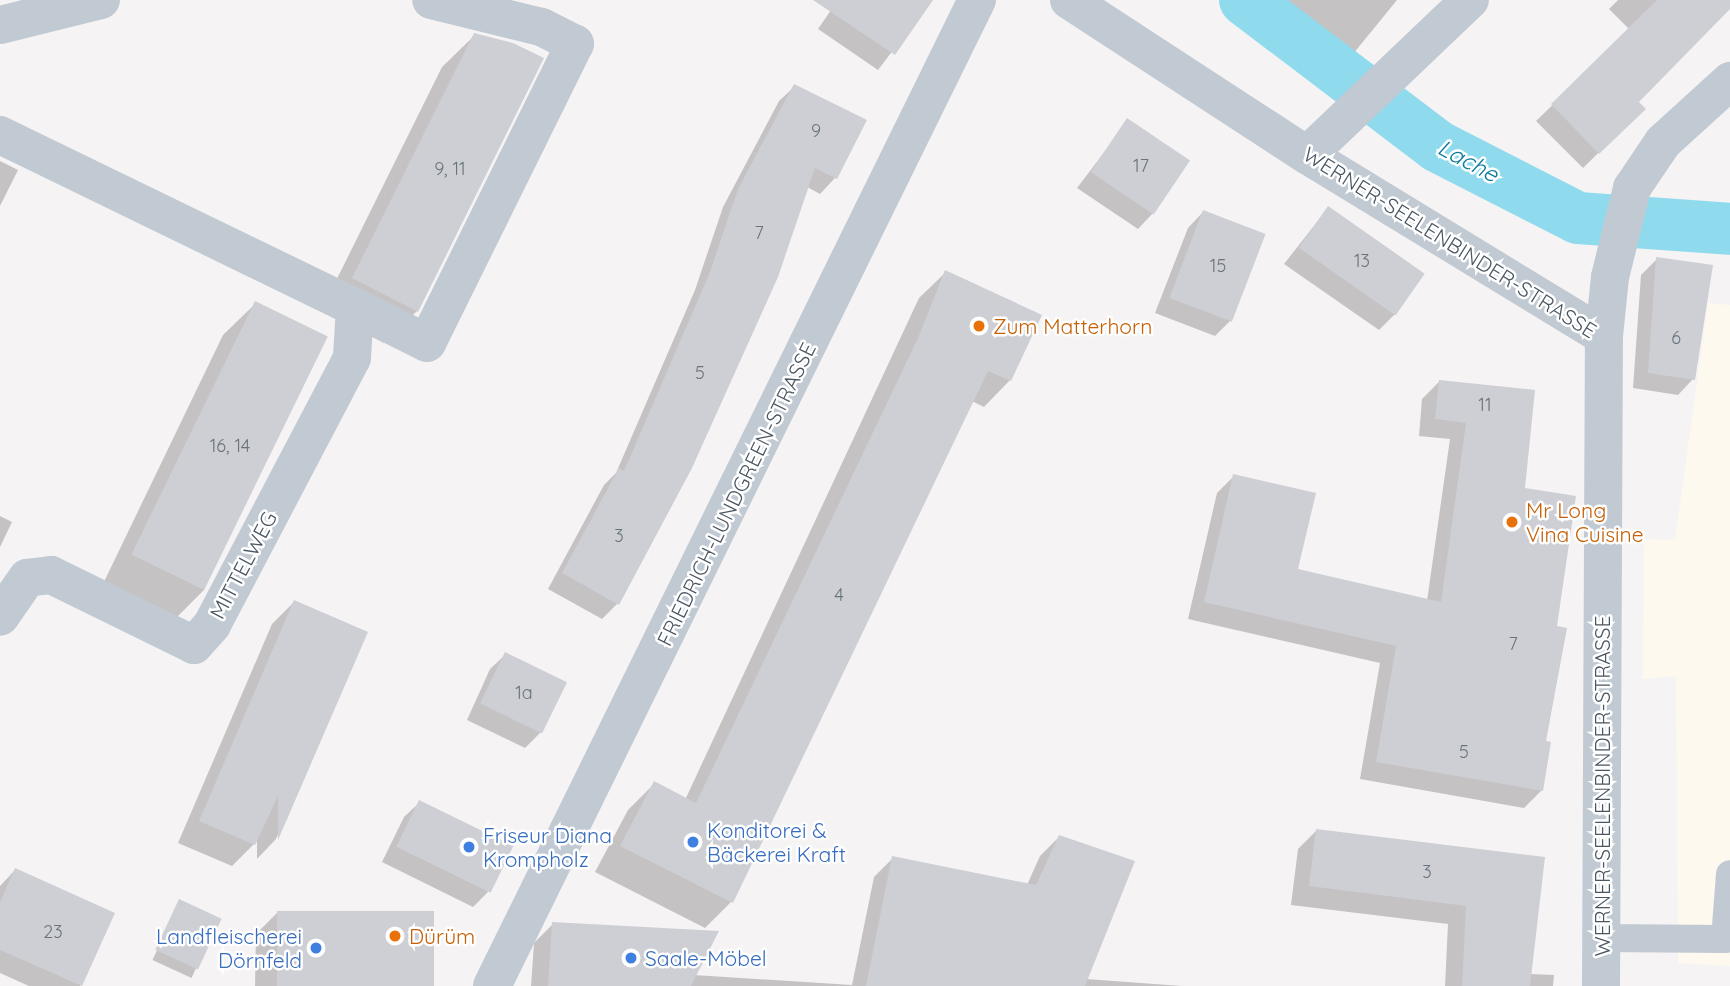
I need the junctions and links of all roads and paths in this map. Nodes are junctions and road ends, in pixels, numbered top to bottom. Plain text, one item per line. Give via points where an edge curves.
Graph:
1 (101, 0) edge
2 (430, 0) edge
3 (977, 0) edge
4 (1069, 0) edge
5 (1470, 0) edge
6 (0, 25) edge
7 (1730, 81) edge
8 (0, 135) edge
9 (1307, 155) junction
10 (355, 307) junction
11 (1604, 336) junction
12 (0, 617) edge
13 (1730, 874) edge
14 (1602, 938) junction
15 (492, 986) edge
16 (1601, 986) edge

1 - 6 street
2 - 10 street via 541,27 575,44 427,343
3 - 15 street, FRIEDRICH-LUNDGREEN-STRASSE
4 - 9 street, WERNER-SEELENBINDER-STRASSE
5 - 9 street
7 - 11 street via 1663,142 1632,188 1610,277
8 - 10 street
9 - 11 street, WERNER-SEELENBINDER-STRASSE
10 - 12 street, MITTELWEG via 352,358 212,625 194,645 51,575 27,578
11 - 14 street, WERNER-SEELENBINDER-STRASSE
13 - 14 lane via 1725,939
14 - 16 street, WERNER-SEELENBINDER-STRASSE

